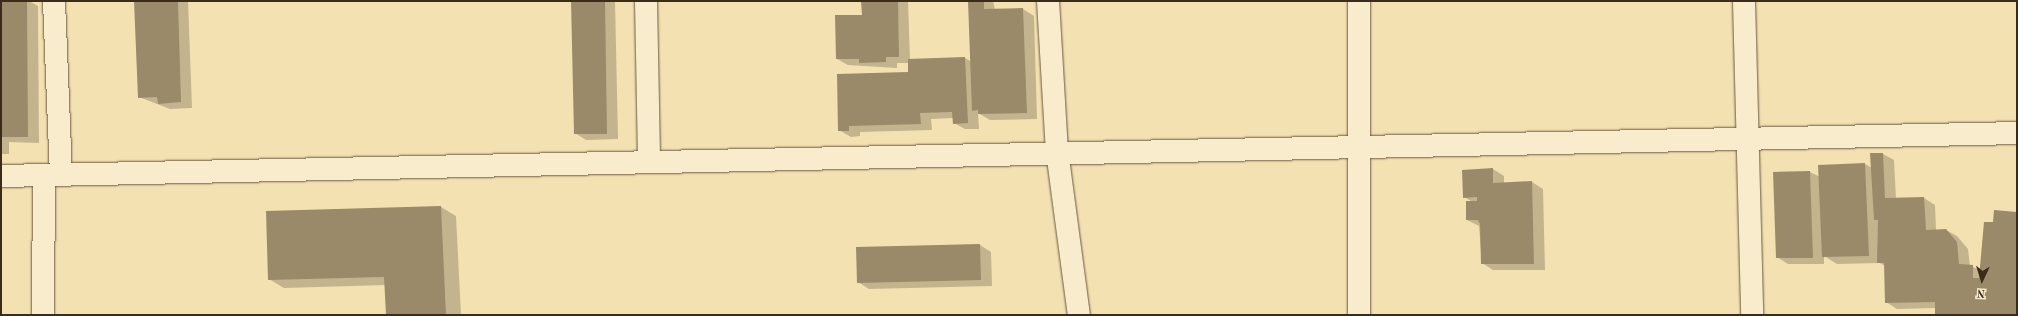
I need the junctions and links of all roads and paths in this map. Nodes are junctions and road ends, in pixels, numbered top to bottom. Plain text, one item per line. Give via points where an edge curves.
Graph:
1 (54, 1) edge
2 (646, 1) edge
3 (1048, 1) edge
4 (1359, 1) edge
5 (1744, 1) edge
6 (2017, 133) edge
7 (1748, 137) junction
8 (1359, 144) junction
9 (1057, 151) junction
10 (649, 161) junction
11 (53, 175) junction
12 (1, 176) edge
13 (42, 315) edge
14 (1078, 315) edge
15 (1359, 315) edge
16 (1752, 315) edge

1 - 11 street
2 - 10 street
3 - 9 street
4 - 8 street
5 - 7 street
6 - 7 street
7 - 8 street
7 - 16 street
8 - 9 street
8 - 15 street
9 - 10 street
9 - 14 street
10 - 11 street
11 - 12 street
11 - 13 street

